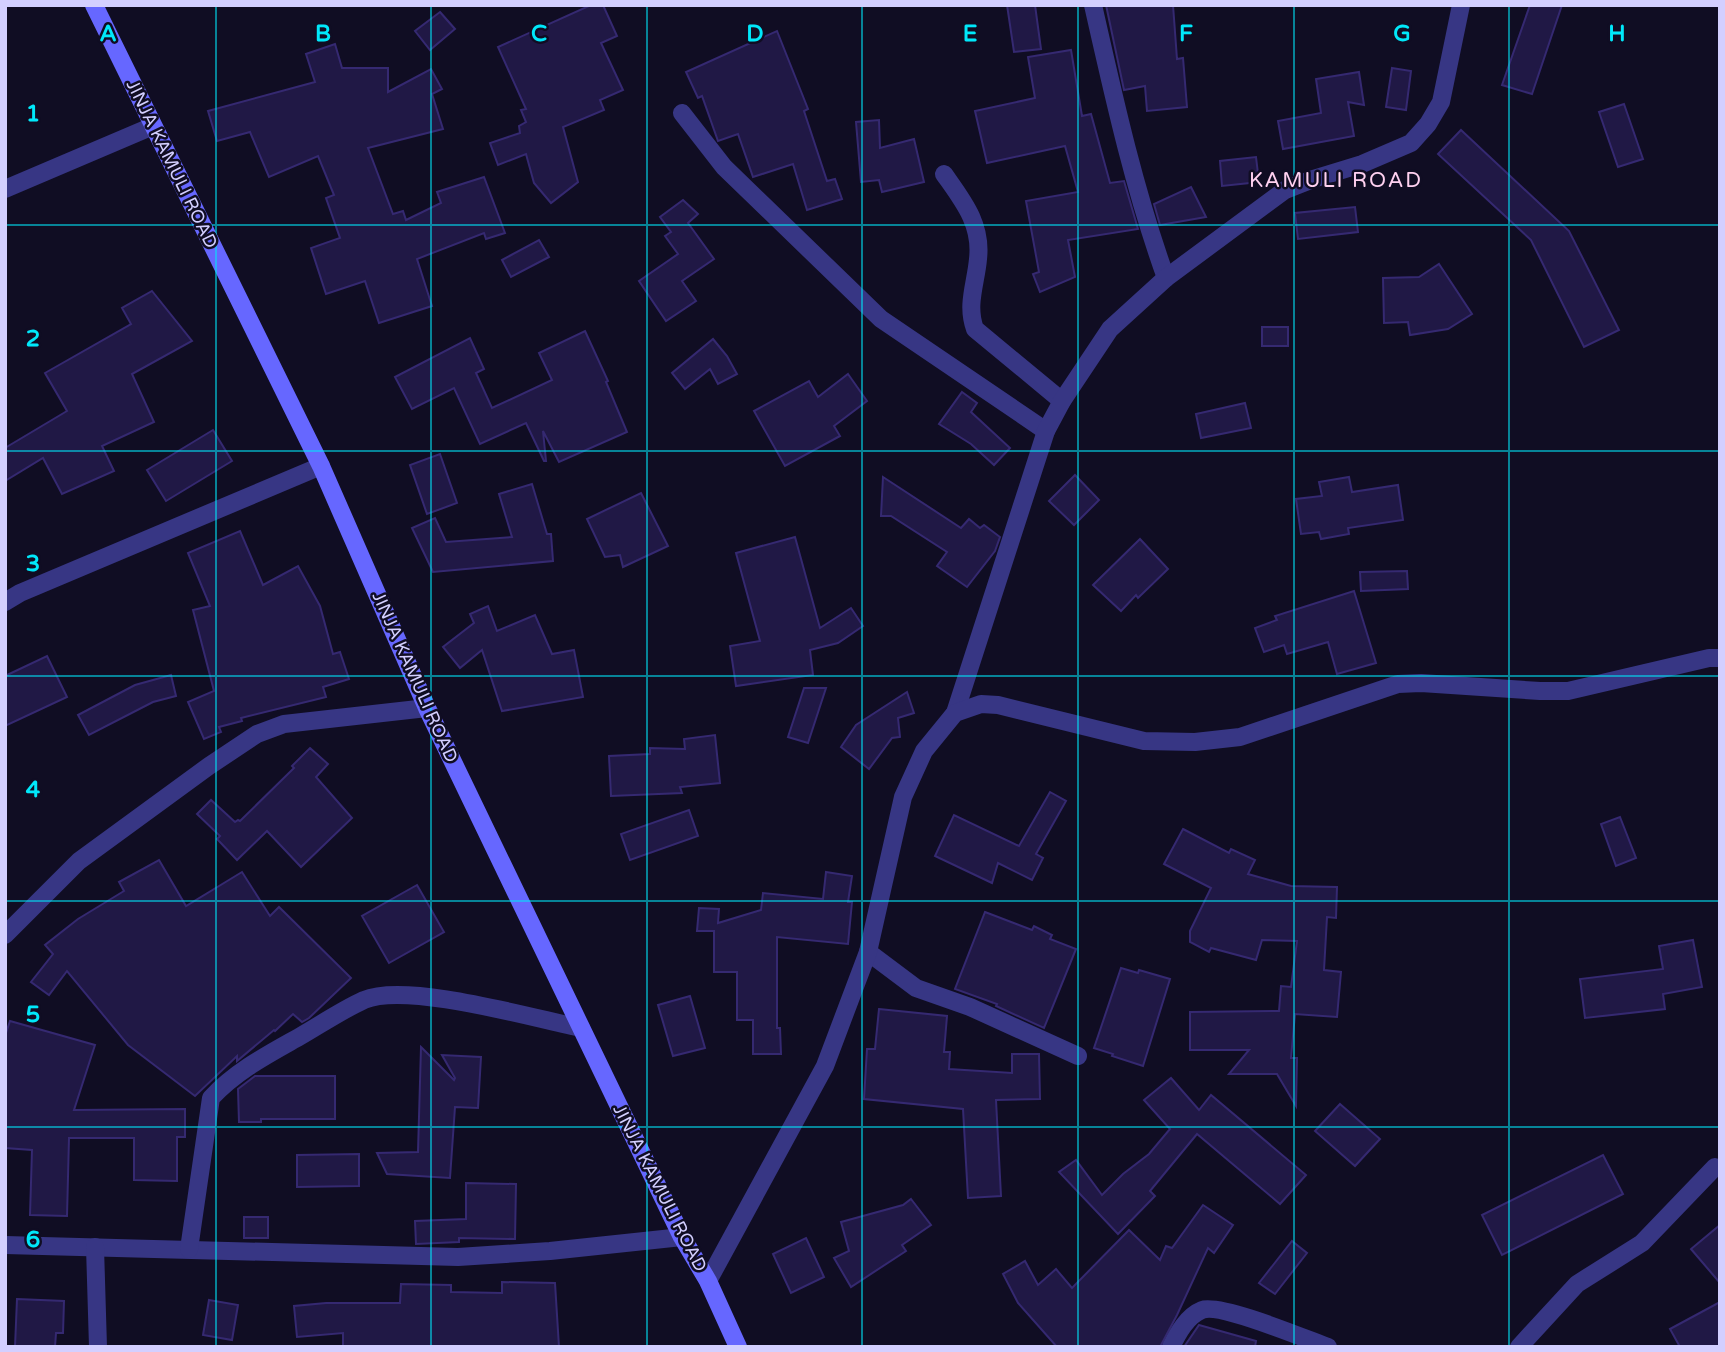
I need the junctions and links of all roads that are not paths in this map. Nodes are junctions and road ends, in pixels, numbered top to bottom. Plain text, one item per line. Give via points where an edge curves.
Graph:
1 (94, 5) edge
2 (1093, 5) edge
3 (1461, 5) edge
4 (682, 113) dead end
5 (153, 126) junction
6 (944, 174) dead end
7 (5, 189) edge
8 (1166, 278) junction
9 (1062, 401) junction
10 (1046, 430) junction
11 (321, 466) junction
12 (5, 602) edge
13 (1720, 658) edge
14 (427, 708) junction
15 (955, 713) junction
16 (5, 935) edge
17 (868, 952) junction
18 (581, 1028) junction
19 (1077, 1056) dead end
20 (1715, 1167) dead end
21 (682, 1237) junction
22 (5, 1245) edge
23 (95, 1247) junction
24 (189, 1249) junction
25 (708, 1281) junction
26 (98, 1347) edge
27 (738, 1347) edge
28 (1171, 1347) edge
29 (1328, 1347) edge
30 (1519, 1347) edge

1 - 5 main road, JINJA KAMULI ROAD
2 - 8 street via 1123,138
3 - 8 street via 1441,102 1410,143 1285,190
4 - 10 street via 724,167 881,319
5 - 7 street
5 - 11 main road, JINJA KAMULI ROAD
6 - 9 street via 970,209 977,235 979,257 971,300 975,329
8 - 9 street via 1110,329
9 - 10 street
10 - 15 street
11 - 12 street
11 - 14 main road, JINJA KAMULI ROAD
13 - 15 street via 1568,691 1398,684 1240,737 1195,742 1144,741 998,705 981,704
14 - 16 street via 284,724 257,734 79,861
14 - 18 main road, JINJA KAMULI ROAD
15 - 17 street via 924,751 903,797
17 - 19 street via 916,988 970,1007
17 - 25 street via 825,1066
18 - 21 main road, JINJA KAMULI ROAD
18 - 24 street via 398,993 366,999 247,1066 211,1098
20 - 30 street via 1642,1243 1577,1284
21 - 24 street via 457,1257
21 - 25 main road, JINJA KAMULI ROAD
22 - 23 street
23 - 24 street
23 - 26 street
25 - 27 main road, JINJA KAMULI ROAD
28 - 29 street via 1192,1316 1205,1308

